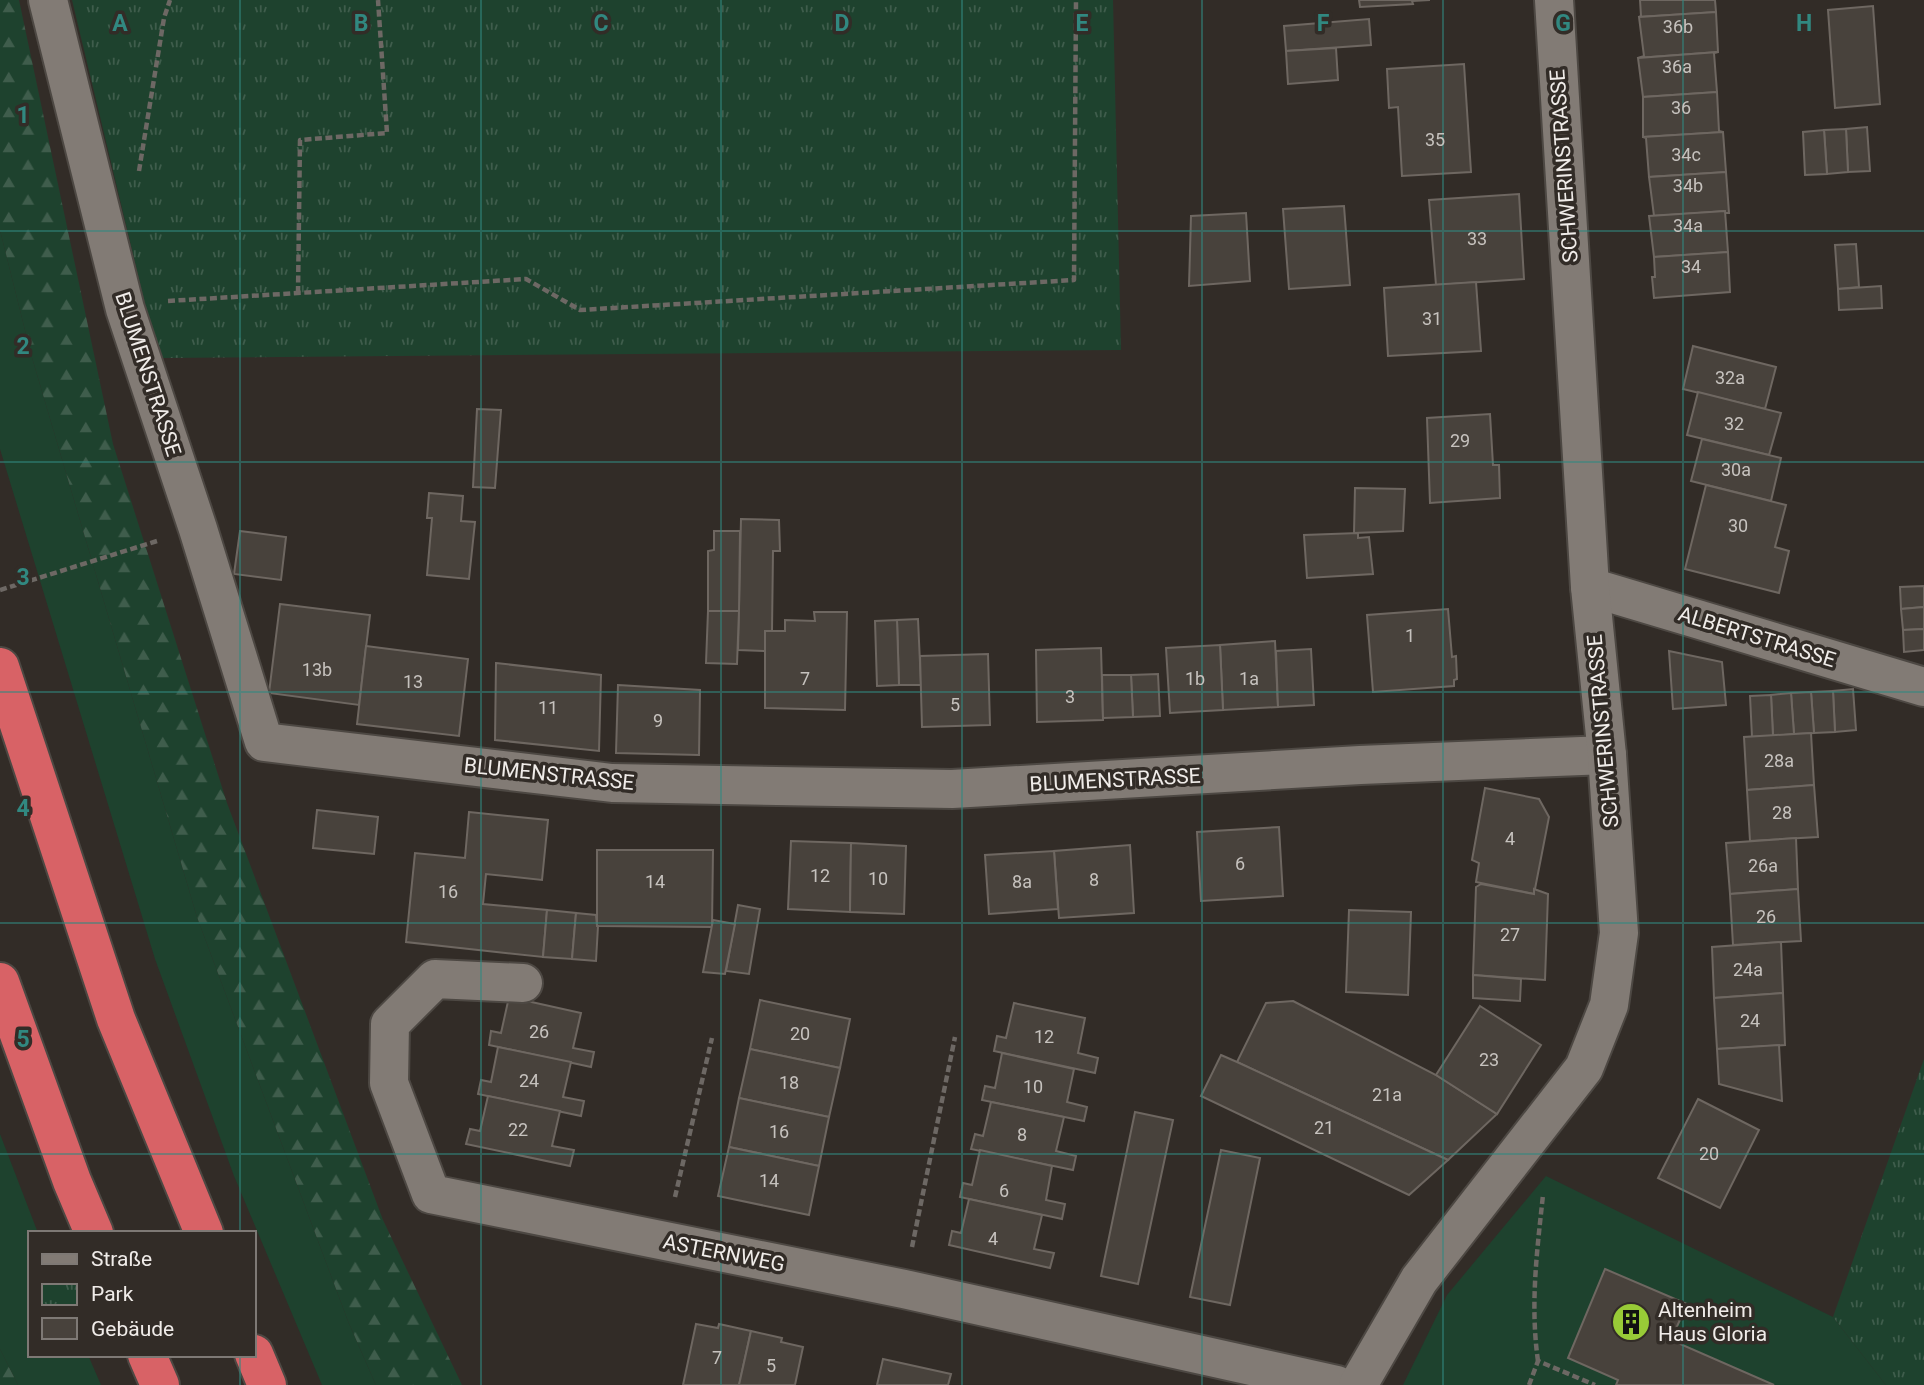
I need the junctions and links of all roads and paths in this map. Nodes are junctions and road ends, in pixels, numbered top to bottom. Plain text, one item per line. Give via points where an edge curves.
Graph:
1 (48, 0) edge
2 (170, 0) edge
3 (378, 0) edge
4 (1076, 0) edge
5 (1554, 0) edge
6 (139, 173) dead end
7 (298, 293) junction
8 (125, 309) junction
9 (143, 545) dead end
10 (1590, 587) junction
11 (0, 590) edge
12 (0, 667) edge
13 (1924, 687) edge
14 (1606, 755) junction
15 (0, 982) edge
16 (523, 983) dead end
17 (956, 1037) dead end
18 (712, 1038) dead end
19 (1544, 1189) dead end
20 (93, 1231) edge
21 (203, 1231) edge
22 (664, 1241) junction
23 (904, 1289) junction
24 (148, 1357) edge
25 (255, 1357) edge
26 (1538, 1361) junction
27 (160, 1385) edge
28 (267, 1385) edge
29 (1337, 1385) edge
30 (1358, 1385) edge
31 (1528, 1385) edge
32 (1595, 1385) edge

1 - 8 street, BLUMENSTRASSE
2 - 6 path
3 - 7 path via 387,133 300,140
4 - 7 path via 1074,280 580,310 526,279
5 - 10 street, SCHWERINSTRASSE
7 - 8 path via 146,302
8 - 14 street, BLUMENSTRASSE via 264,741 612,783 951,789
9 - 11 path
10 - 13 street, ALBERTSTRASSE
10 - 14 street, SCHWERINSTRASSE
12 - 21 highway via 116,1019
14 - 30 street, SCHWERINSTRASSE via 1619,933 1609,1005 1584,1068 1419,1280
15 - 20 highway
16 - 22 street, ASTERNWEG via 435,979 390,1024 389,1083 431,1194
17 - 23 path
18 - 22 path
19 - 26 path via 1534,1301
22 - 23 street, ASTERNWEG
23 - 29 street, ASTERNWEG
24 - 27 highway
25 - 28 highway
26 - 31 path
26 - 32 path

